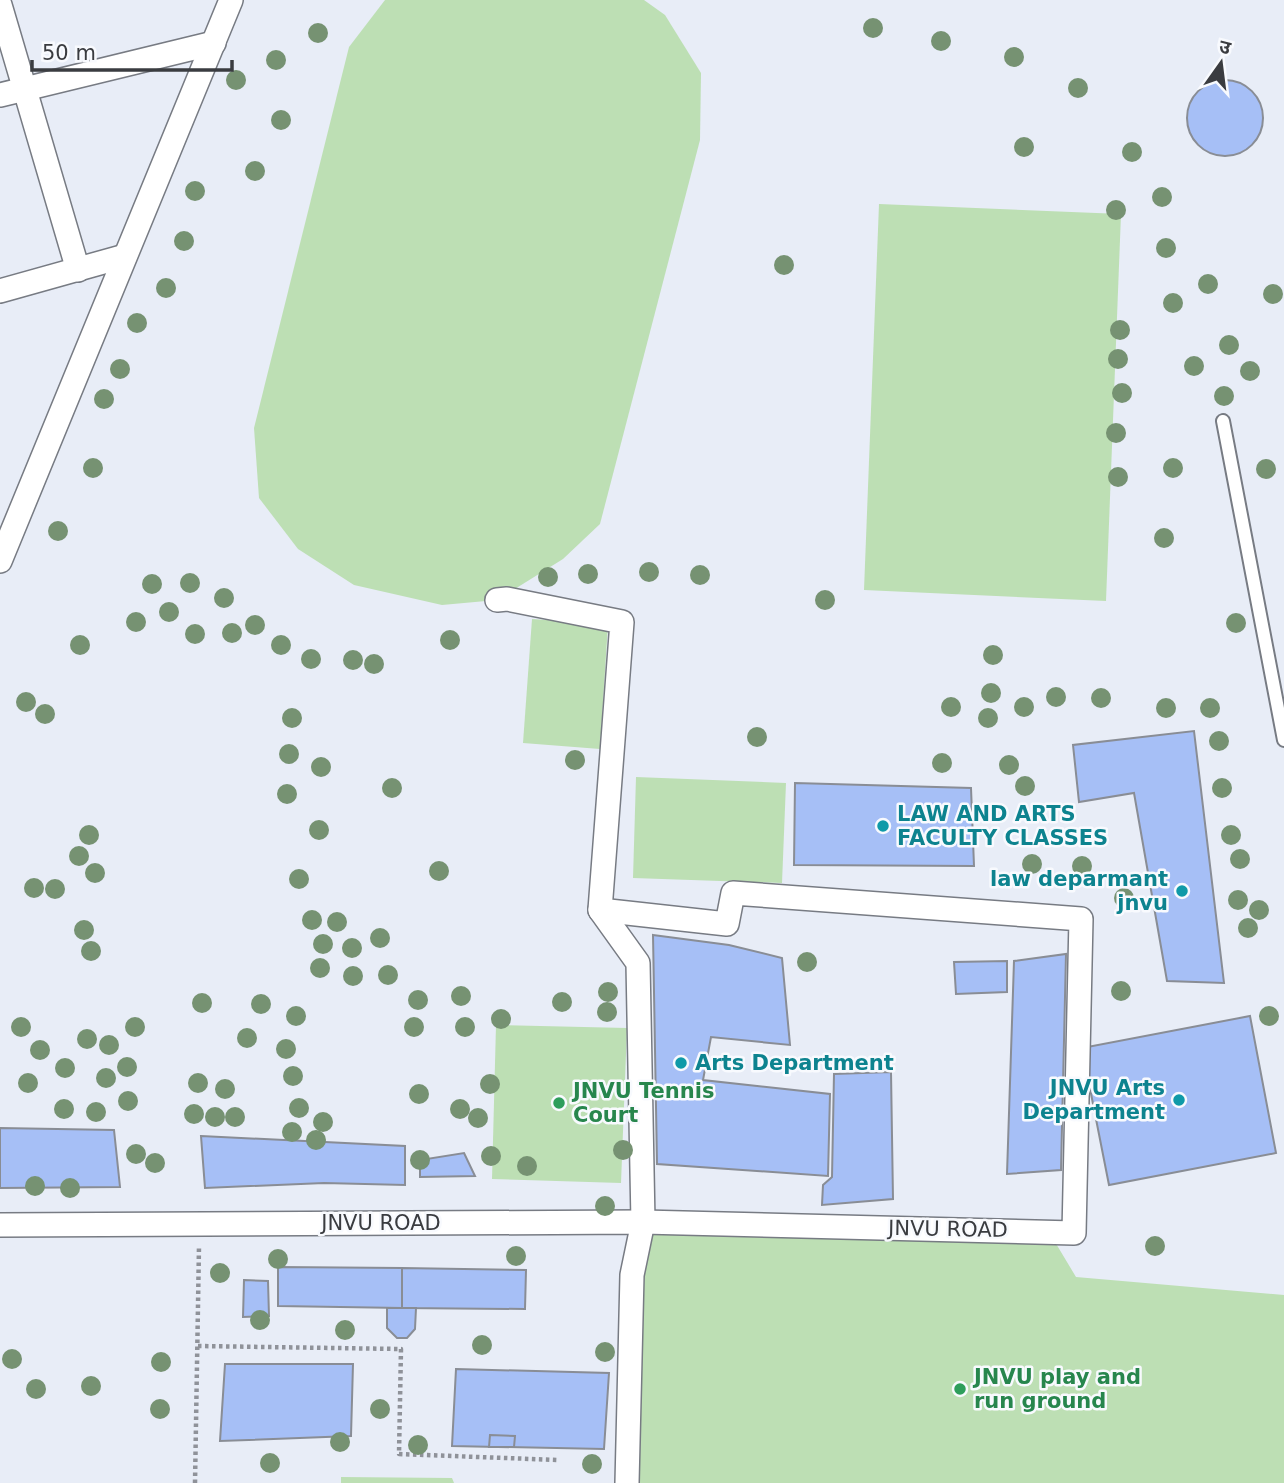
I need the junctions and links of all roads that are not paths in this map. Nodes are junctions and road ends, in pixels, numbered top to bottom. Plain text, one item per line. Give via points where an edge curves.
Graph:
1 (231, 0) edge
2 (0, 5) edge
3 (214, 43) junction
4 (24, 87) junction
5 (0, 95) edge
6 (125, 257) junction
7 (78, 270) junction
8 (0, 291) edge
9 (1223, 421) dead end
10 (0, 561) edge
11 (497, 600) dead end
12 (1284, 740) edge
13 (600, 910) junction
14 (643, 1222) junction
15 (0, 1225) edge
16 (627, 1483) edge

1 - 3 street
2 - 4 street
3 - 4 street
3 - 6 street
4 - 5 street
4 - 7 street
6 - 7 street
6 - 10 street
7 - 8 street
9 - 12 lane
11 - 13 street via 622,622
13 - 14 street via 638,963
13 - 14 street, JNVU ROAD via 727,924 733,893 1080,919 1074,1233
14 - 15 street, JNVU ROAD
14 - 16 street via 632,1275

